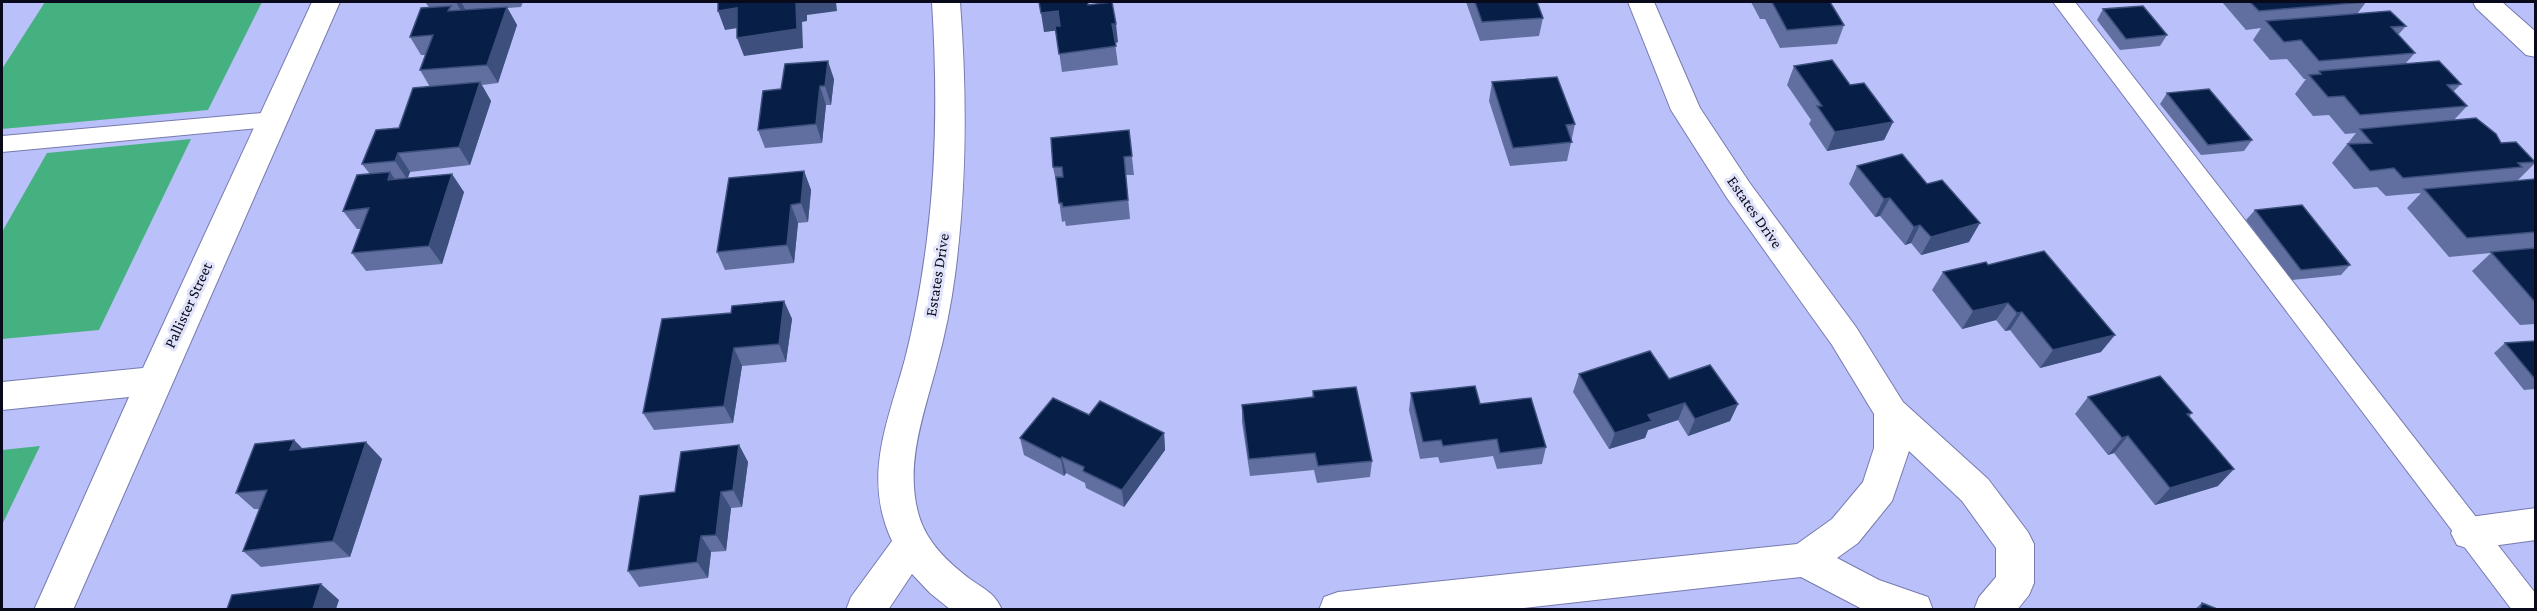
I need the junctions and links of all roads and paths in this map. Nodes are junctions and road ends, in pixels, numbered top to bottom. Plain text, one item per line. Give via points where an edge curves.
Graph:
1 (326, 2) edge
2 (946, 2) edge
3 (1641, 2) edge
4 (2064, 2) edge
5 (2486, 2) edge
6 (2535, 48) edge
7 (273, 120) junction
8 (2, 144) edge
9 (154, 381) junction
10 (2, 396) edge
11 (1891, 412) junction
12 (2535, 524) edge
13 (2470, 533) junction
14 (912, 543) junction
15 (1804, 560) junction
16 (53, 609) edge
17 (865, 609) edge
18 (983, 609) edge
19 (1338, 609) edge
20 (1914, 609) edge
21 (1993, 609) edge
22 (2530, 609) edge

1 - 7 street, Pallister Street
2 - 14 street, Estates Drive via 952,132 948,200 938,276 896,471 901,515
3 - 11 street, Estates Drive via 1686,110 1844,336
4 - 13 lane
5 - 6 street
7 - 8 lane
7 - 9 street, Pallister Street
9 - 10 street
9 - 16 street, Pallister Street
11 - 15 street via 1892,448 1879,490 1845,531
11 - 21 street, Estates Drive via 1975,490 2015,544 2015,583
12 - 13 street
13 - 22 lane
14 - 17 street
14 - 18 street, Estates Drive via 936,577
15 - 19 street
15 - 20 street via 1867,593

